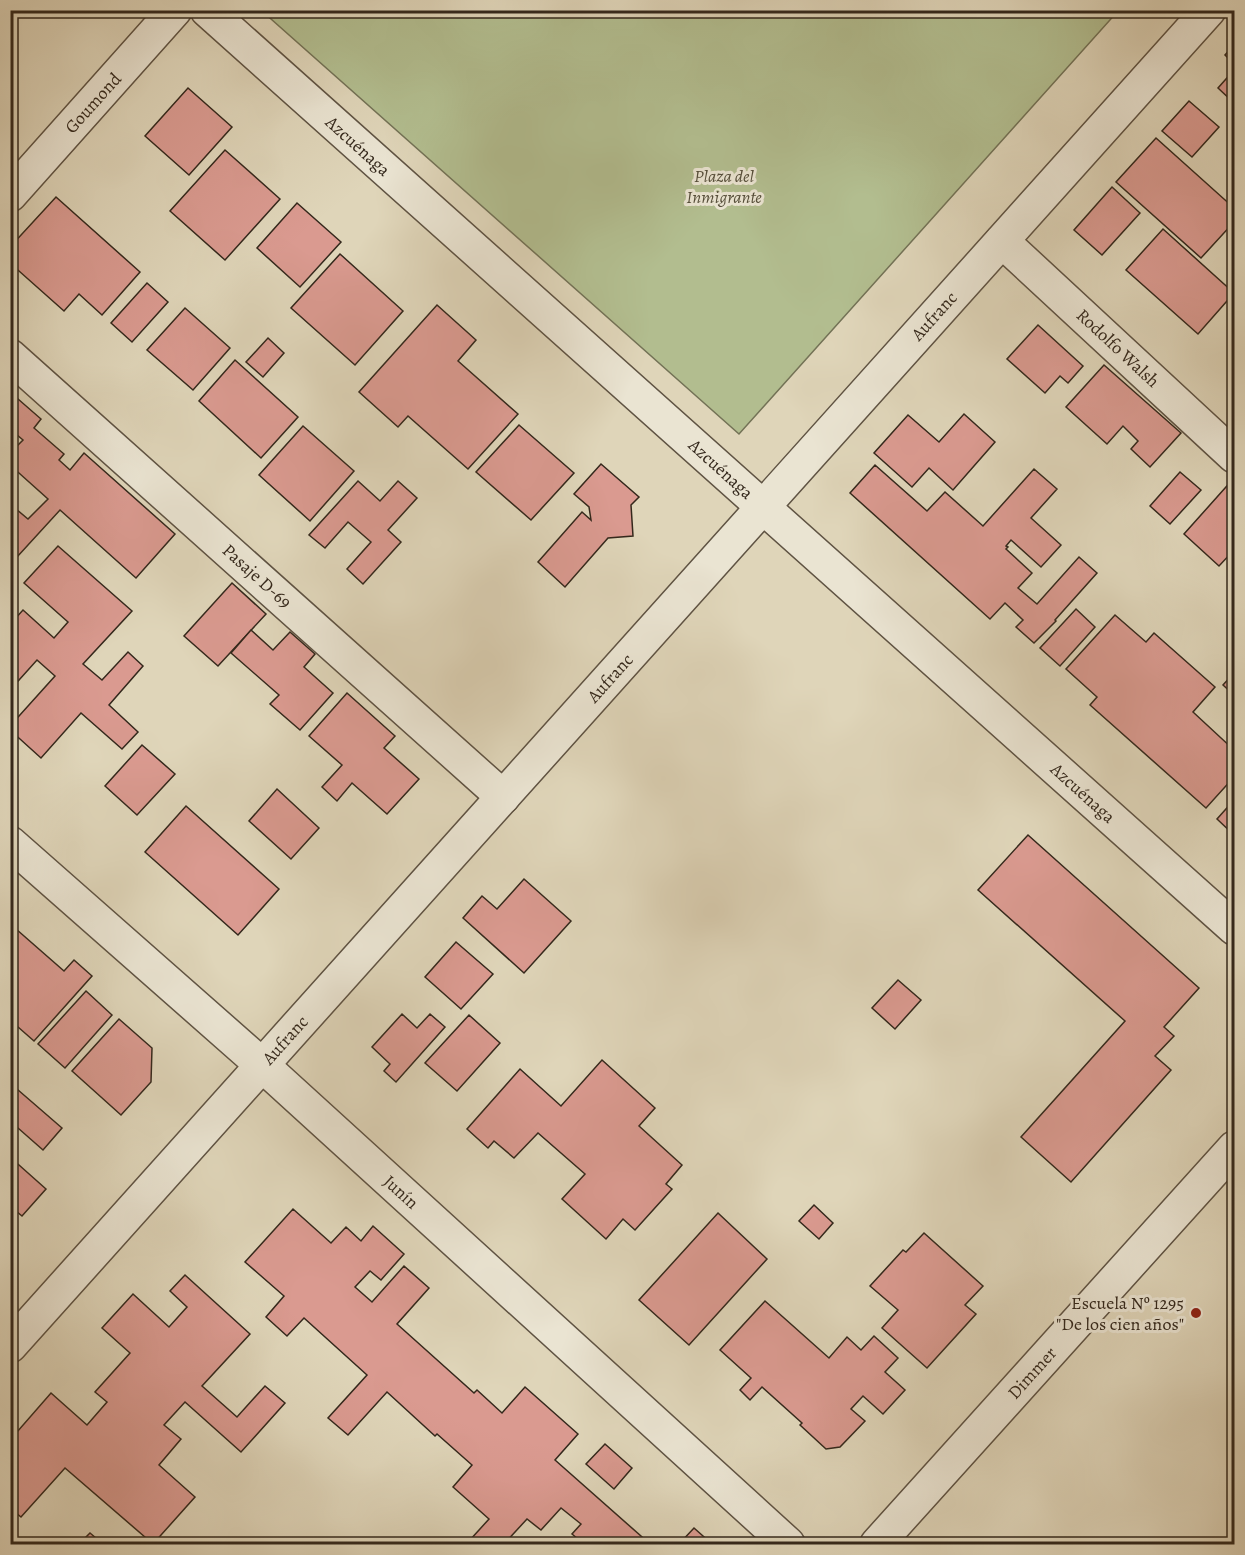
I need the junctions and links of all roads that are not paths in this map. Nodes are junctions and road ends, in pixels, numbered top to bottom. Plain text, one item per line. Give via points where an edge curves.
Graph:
1 (175, 10) edge
2 (207, 10) edge
3 (1209, 10) edge
4 (10, 195) edge
5 (1002, 241) junction
6 (10, 356) edge
7 (1234, 456) edge
8 (763, 507) junction
9 (503, 797) junction
10 (10, 843) edge
11 (1234, 928) edge
12 (262, 1065) junction
13 (1234, 1148) edge
14 (10, 1346) edge
15 (788, 1545) edge
16 (878, 1545) edge

1 - 4 street, Goumond
2 - 8 street, Azcuénaga
3 - 5 street, Aufranc
5 - 7 street, Rodolfo Walsh
5 - 8 street, Aufranc
6 - 9 street, Pasaje D-69
8 - 9 street, Aufranc
8 - 11 street, Azcuénaga
9 - 12 street, Aufranc
10 - 12 street, Junín
12 - 14 street, Aufranc
12 - 15 street, Junín
13 - 16 street, Dimmer

